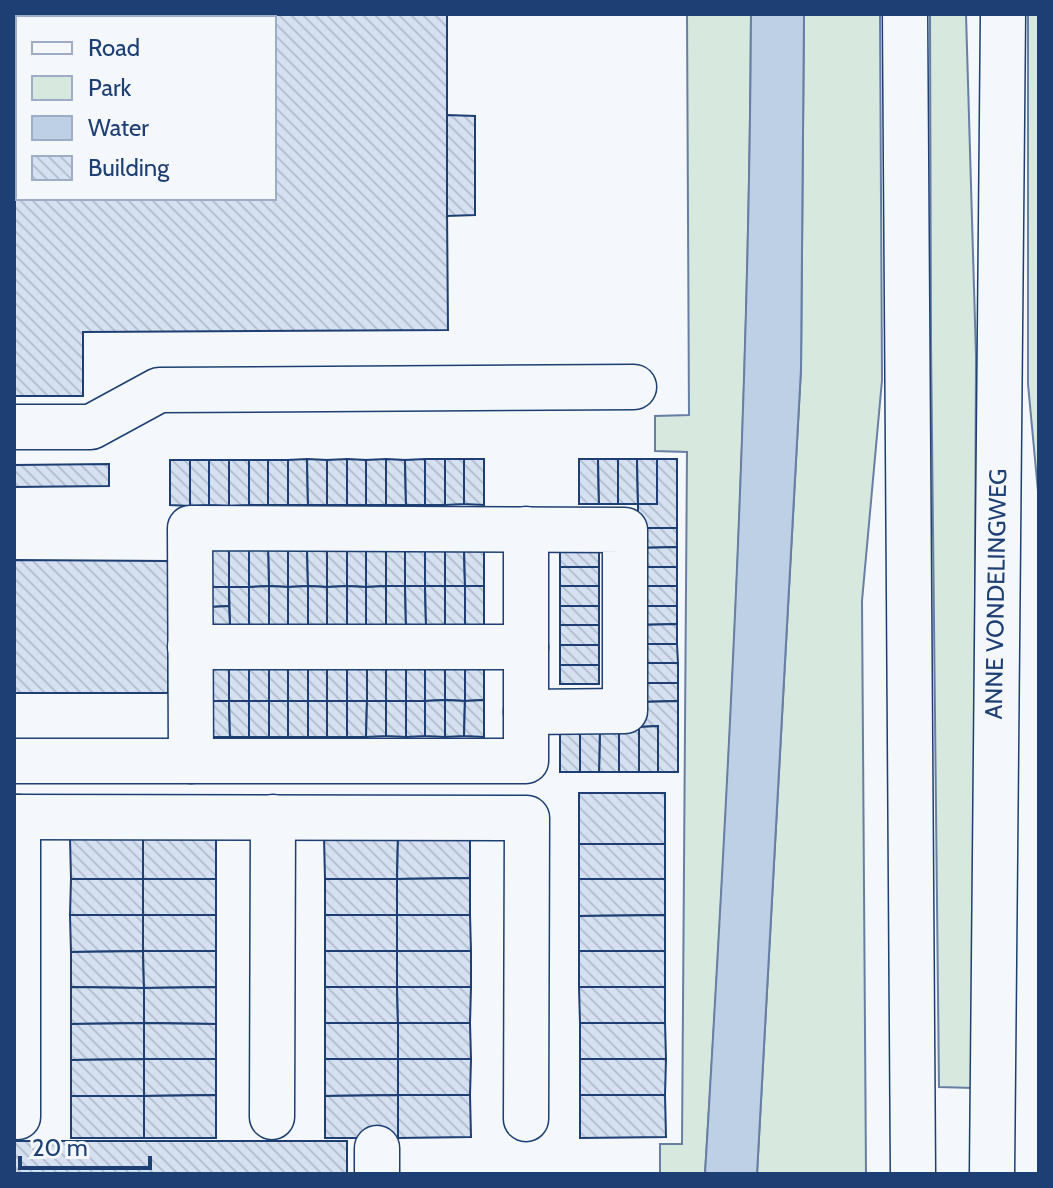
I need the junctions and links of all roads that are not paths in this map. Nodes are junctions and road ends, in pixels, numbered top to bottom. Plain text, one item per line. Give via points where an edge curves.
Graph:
1 (905, 14) edge
2 (1003, 14) edge
3 (634, 387) dead end
4 (14, 427) edge
5 (526, 529) junction
6 (190, 647) junction
7 (526, 647) junction
8 (526, 712) junction
9 (14, 761) edge
10 (191, 761) junction
11 (16, 817) edge
12 (273, 817) junction
13 (912, 1077) junction
14 (991, 1098) junction
15 (18, 1117) dead end
16 (272, 1117) dead end
17 (526, 1119) dead end
18 (886, 1174) edge
19 (913, 1174) edge
20 (992, 1174) edge
21 (1012, 1174) edge

1 - 13 main road
2 - 14 main road, ANNE VONDELINGWEG
3 - 4 main road via 159,390 91,427
5 - 6 main road via 190,528
5 - 7 main road
5 - 8 main road via 625,530 625,711
6 - 7 main road
6 - 10 main road
7 - 8 main road
8 - 10 main road via 526,761
9 - 10 main road
11 - 12 main road
11 - 15 main road
12 - 16 main road
12 - 17 main road via 527,818
13 - 18 main road
13 - 19 main road
14 - 20 main road, ANNE VONDELINGWEG
14 - 21 main road

